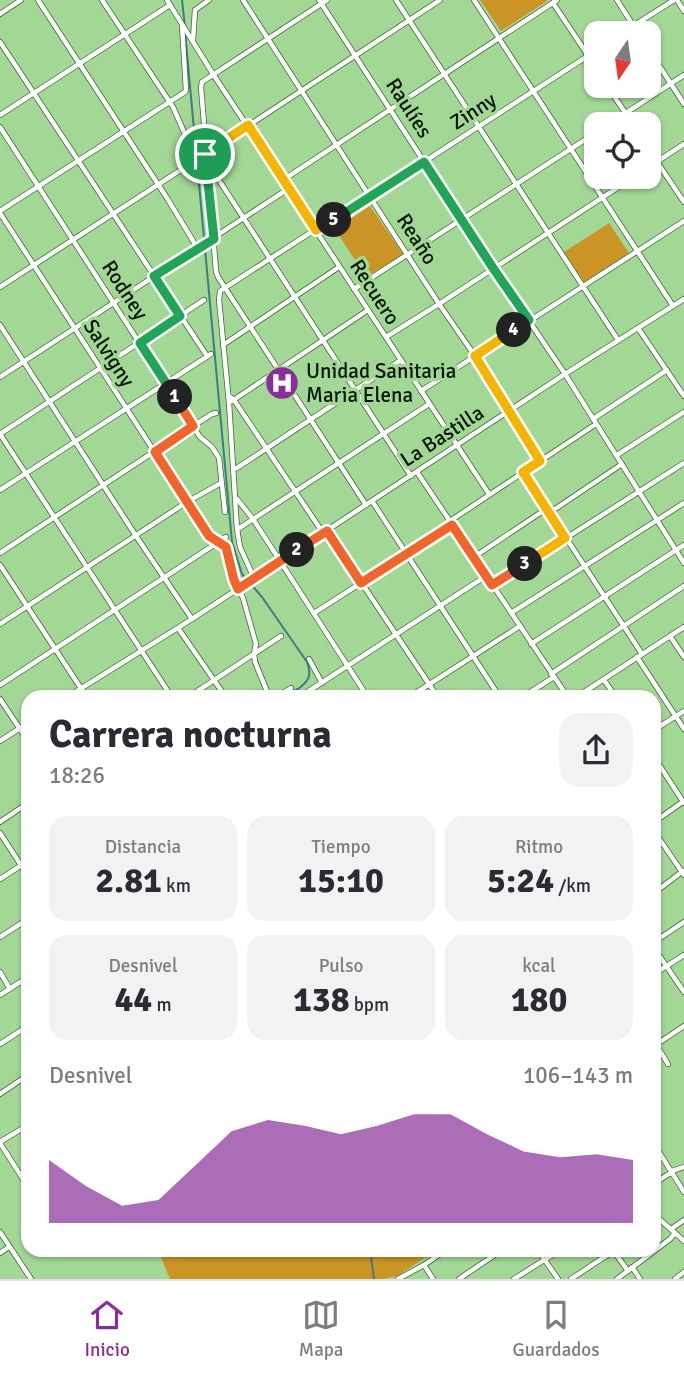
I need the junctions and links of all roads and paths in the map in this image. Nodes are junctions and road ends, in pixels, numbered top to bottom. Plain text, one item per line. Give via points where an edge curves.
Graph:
1 (21, 0) edge
2 (38, 0) edge
3 (102, 0) edge
4 (209, 0) edge
5 (243, 0) edge
6 (327, 0) edge
7 (396, 0) edge
8 (440, 0) edge
9 (474, 0) edge
10 (617, 0) edge
11 (675, 0) edge
12 (554, 1) edge
13 (320, 2) edge
14 (168, 3) edge
15 (684, 11) edge
16 (0, 14) edge
17 (410, 20) junction
18 (631, 21) edge
19 (642, 21) edge
20 (182, 24) junction
21 (125, 34) junction
22 (269, 38) junction
23 (499, 38) junction
24 (193, 41) junction
25 (0, 42) edge
26 (584, 50) edge
27 (356, 55) junction
28 (584, 59) edge
29 (80, 64) junction
30 (662, 70) edge
31 (213, 74) junction
32 (444, 74) junction
33 (684, 75) edge
34 (671, 83) junction
35 (303, 90) junction
36 (533, 91) junction
37 (34, 93) junction
38 (170, 102) junction
39 (684, 104) edge
40 (391, 109) junction
41 (627, 112) edge
42 (0, 115) edge
43 (248, 125) junction
44 (0, 127) edge
45 (478, 127) junction
46 (123, 132) junction
47 (584, 140) edge
48 (336, 144) junction
49 (684, 144) edge
50 (571, 149) junction
51 (205, 154) junction
52 (661, 159) edge
53 (78, 162) junction
54 (424, 162) junction
55 (661, 168) edge
56 (207, 169) junction
57 (283, 180) junction
58 (158, 184) junction
59 (516, 184) junction
60 (39, 187) junction
61 (288, 189) junction
62 (615, 189) edge
63 (370, 197) junction
64 (602, 197) junction
65 (684, 202) edge
66 (0, 212) edge
67 (113, 214) junction
68 (243, 218) junction
69 (462, 221) junction
70 (684, 221) edge
71 (316, 230) junction
72 (548, 233) junction
73 (73, 239) junction
74 (214, 239) junction
75 (198, 249) junction
76 (637, 251) junction
77 (408, 255) junction
78 (270, 258) junction
79 (33, 265) junction
80 (340, 267) junction
81 (493, 268) junction
82 (154, 276) junction
83 (583, 286) junction
84 (0, 287) edge
85 (224, 288) junction
86 (354, 289) junction
87 (294, 298) junction
88 (684, 299) edge
89 (204, 300) dead end
90 (114, 302) junction
91 (439, 304) junction
92 (673, 306) junction
93 (368, 310) junction
94 (180, 316) junction
95 (529, 320) junction
96 (0, 325) edge
97 (250, 327) junction
98 (75, 328) junction
99 (638, 328) junction
100 (386, 337) junction
101 (323, 340) junction
102 (618, 340) junction
103 (140, 343) junction
104 (223, 345) junction
105 (475, 356) junction
106 (401, 360) junction
107 (24, 362) junction
108 (101, 368) junction
109 (667, 370) junction
110 (279, 371) junction
111 (565, 374) junction
112 (0, 377) edge
113 (166, 383) junction
114 (355, 391) junction
115 (421, 391) junction
116 (684, 396) edge
117 (50, 401) junction
118 (231, 402) junction
119 (429, 404) junction
120 (126, 408) junction
121 (510, 411) junction
122 (684, 412) edge
123 (216, 413) dead end
124 (311, 421) junction
125 (595, 421) junction
126 (193, 426) junction
127 (0, 434) edge
128 (384, 434) junction
129 (75, 441) junction
130 (456, 446) junction
131 (267, 449) junction
132 (155, 452) junction
133 (617, 455) junction
134 (540, 461) junction
135 (338, 463) junction
136 (684, 463) edge
137 (622, 464) junction
138 (233, 470) junction
139 (417, 472) junction
140 (523, 472) junction
141 (25, 473) junction
142 (411, 476) junction
143 (221, 483) junction
144 (103, 484) junction
145 (0, 490) edge
146 (639, 491) junction
147 (294, 492) junction
148 (489, 494) junction
149 (236, 498) junction
150 (372, 501) junction
151 (187, 502) junction
152 (684, 503) edge
153 (366, 505) junction
154 (547, 511) junction
155 (225, 512) dead end
156 (54, 517) junction
157 (253, 519) junction
158 (657, 520) junction
159 (451, 523) junction
160 (237, 529) junction
161 (325, 532) junction
162 (136, 536) junction
163 (226, 537) dead end
164 (565, 538) junction
165 (218, 542) junction
166 (684, 545) edge
167 (676, 550) junction
168 (0, 553) edge
169 (406, 553) junction
170 (474, 556) junction
171 (280, 561) junction
172 (684, 563) edge
173 (0, 565) edge
174 (88, 567) junction
175 (585, 567) junction
176 (486, 576) junction
177 (164, 577) junction
178 (254, 578) junction
179 (361, 583) junction
180 (492, 585) junction
181 (684, 586) edge
182 (238, 589) junction
183 (605, 597) junction
184 (27, 606) junction
185 (440, 606) junction
186 (115, 610) junction
187 (314, 613) junction
188 (511, 613) junction
189 (192, 619) junction
190 (0, 624) edge
191 (520, 626) junction
192 (623, 626) junction
193 (684, 627) edge
194 (178, 628) junction
195 (395, 635) junction
196 (282, 636) dead end
197 (670, 636) junction
198 (531, 644) junction
199 (55, 649) junction
200 (141, 650) junction
201 (254, 654) junction
202 (639, 656) junction
203 (472, 657) junction
204 (684, 657) edge
205 (309, 659) dead end
206 (348, 666) junction
207 (552, 675) junction
208 (604, 680) junction
209 (214, 681) junction
210 (323, 682) junction
211 (0, 684) edge
212 (429, 685) junction
213 (291, 688) dead end
214 (81, 689) joint
215 (167, 690) edge
216 (200, 690) edge
217 (221, 690) edge
218 (267, 690) edge
219 (288, 690) edge
220 (312, 690) edge
221 (363, 690) edge
222 (421, 690) edge
223 (433, 690) edge
224 (495, 690) edge
225 (532, 690) edge
226 (563, 690) edge
227 (588, 690) edge
228 (611, 690) edge
229 (660, 690) edge
230 (661, 692) edge
231 (0, 699) edge
232 (684, 711) edge
233 (676, 716) junction
234 (661, 726) edge
235 (19, 728) junction
236 (684, 729) edge
237 (21, 731) edge
238 (0, 741) edge
239 (661, 768) edge
240 (684, 802) edge
241 (21, 808) edge
242 (661, 818) edge
243 (0, 822) edge
244 (0, 833) edge
245 (661, 841) edge
246 (21, 866) joint
247 (683, 873) edge
248 (0, 879) edge
249 (661, 888) edge
250 (684, 922) edge
251 (21, 924) edge
252 (0, 937) edge
253 (661, 937) edge
254 (684, 955) edge
255 (661, 958) edge
256 (667, 966) junction
257 (661, 970) edge
258 (0, 972) edge
259 (21, 982) edge
260 (10, 989) junction
261 (684, 992) edge
262 (0, 995) edge
263 (684, 1026) edge
264 (21, 1031) edge
265 (661, 1040) edge
266 (0, 1044) edge
267 (661, 1053) edge
268 (668, 1064) dead end
269 (21, 1080) edge
270 (0, 1094) edge
271 (21, 1130) edge
272 (0, 1143) edge
273 (661, 1155) edge
274 (684, 1167) edge
275 (21, 1172) edge
276 (672, 1172) junction
277 (661, 1179) edge
278 (684, 1192) edge
279 (661, 1220) edge
280 (684, 1220) edge
281 (673, 1231) junction
282 (0, 1233) edge
283 (684, 1241) edge
284 (661, 1246) edge
285 (9, 1247) junction
286 (0, 1253) edge
287 (436, 1257) edge
288 (492, 1257) edge
289 (547, 1257) edge
290 (603, 1257) edge
291 (620, 1257) edge
292 (646, 1257) edge
293 (544, 1259) junction
294 (424, 1265) junction
295 (630, 1269) junction
296 (684, 1272) edge
297 (30, 1279) edge
298 (398, 1279) edge
299 (433, 1279) edge
300 (459, 1279) edge
301 (514, 1279) edge
302 (558, 1279) edge
303 (570, 1279) edge
304 (617, 1279) edge
305 (640, 1279) edge
306 (675, 1279) edge

1 - 16 street
2 - 29 street
3 - 21 street
4 - 24 street via 195,10
5 - 22 street, Reaño
6 - 13 street
7 - 17 street
8 - 17 street
9 - 23 street
10 - 18 street
11 - 15 street
11 - 19 street
12 - 23 street
12 - 26 street
13 - 22 street
13 - 27 street, Raulíes
14 - 20 street, Recuero
14 - 21 street
17 - 27 street
17 - 32 street
20 - 24 street, Recuero
20 - 38 street via 186,90
21 - 29 street
21 - 38 street
22 - 31 street
22 - 35 street, Reaño
23 - 32 street
23 - 36 street
24 - 31 street, Recuero
25 - 37 street
27 - 35 street
27 - 40 street, Raulíes
28 - 36 street, Zinny
29 - 37 street
29 - 46 street
30 - 34 street
31 - 43 street, Recuero
31 - 51 street via 201,87
32 - 40 street
32 - 45 street
33 - 34 street
34 - 39 street
34 - 41 street
35 - 43 street
35 - 48 street, Reaño
36 - 45 street, Zinny
36 - 50 street
37 - 42 street
37 - 53 street
38 - 46 street
38 - 58 street via 193,162
40 - 48 street
40 - 54 street, Raulíes
43 - 51 street
43 - 57 street, Recuero
44 - 60 street, Rodney
45 - 54 street, Zinny
45 - 59 street
46 - 53 street
46 - 58 street
47 - 50 street
48 - 57 street
48 - 63 street, Reaño
49 - 52 street
50 - 59 street
50 - 64 street
51 - 56 street
53 - 60 street
53 - 67 street
54 - 63 street, Zinny
54 - 69 street, Raulíes
55 - 65 street
56 - 68 street
56 - 74 street
57 - 61 street, Recuero
58 - 67 street
58 - 75 street
59 - 69 street
59 - 72 street
60 - 66 street
60 - 73 street, Rodney
61 - 68 street
61 - 71 street, Recuero
62 - 64 street
63 - 71 street, Zinny
63 - 77 street, Reaño
64 - 72 street
64 - 76 street
66 - 79 street, Salvigny
67 - 73 street
67 - 82 street
68 - 74 street
68 - 78 street
69 - 77 street
69 - 81 street, Raulíes
70 - 76 street
71 - 78 street, Zinny
71 - 80 street, Recuero
72 - 81 street
72 - 83 street
73 - 79 street
73 - 90 street, Rodney
74 - 75 street
74 - 85 street via 216,271
75 - 82 street
76 - 83 street
76 - 92 street
77 - 86 street
77 - 91 street, Reaño
78 - 85 street, Zinny
78 - 87 street
79 - 84 street
79 - 98 street, Salvigny
80 - 86 street, Recuero
80 - 87 street
81 - 91 street
81 - 95 street, Raulíes
82 - 90 street
82 - 94 street
83 - 95 street
83 - 102 street
85 - 97 street
85 - 104 street via 219,296
86 - 93 street, Recuero
87 - 97 street
87 - 101 street
88 - 92 street, La Bastilla
89 - 94 street
90 - 98 street
90 - 103 street, Rodney
91 - 100 street
91 - 105 street, Reaño
92 - 99 street, La Bastilla
93 - 100 street, Recuero
93 - 101 street
94 - 103 street
94 - 113 street via 209,355
95 - 105 street
95 - 111 street, Raulíes
96 - 107 street
97 - 104 street
97 - 110 street
98 - 107 street
98 - 108 street, Salvigny
99 - 102 street, La Bastilla
99 - 109 street
100 - 106 street, Recuero
101 - 110 street
101 - 114 street
102 - 111 street, La Bastilla
103 - 108 street
103 - 113 street, Rodney
104 - 118 street
105 - 115 street
105 - 121 street, Reaño
106 - 114 street
106 - 115 street, Recuero
107 - 112 street
107 - 117 street
108 - 117 street
108 - 120 street, Salvigny
109 - 116 street
109 - 125 street
110 - 118 street
110 - 124 street
111 - 121 street, La Bastilla
111 - 125 street, Raulíes
113 - 120 street
113 - 126 street, Rodney
114 - 124 street
114 - 128 street
115 - 119 street, Recuero
117 - 127 street
117 - 129 street
118 - 131 street
118 - 138 street
119 - 128 street
119 - 130 street, Recuero
120 - 129 street
120 - 132 street, Salvigny
121 - 130 street, La Bastilla
121 - 134 street, Reaño
122 - 133 street
123 - 126 street
124 - 131 street
124 - 135 street
125 - 133 street, Raulíes
125 - 134 street
126 - 132 street
126 - 143 street, Rodney via 219,458
127 - 141 street
128 - 135 street
128 - 142 street
129 - 141 street
129 - 144 street
130 - 139 street, La Bastilla
130 - 148 street, Recuero
131 - 138 street
131 - 147 street
132 - 144 street
132 - 151 street, Salvigny
133 - 137 street, Raulíes
134 - 140 street
135 - 147 street
135 - 153 street
136 - 146 street
137 - 146 street, Raulíes
137 - 154 street
138 - 149 street
139 - 142 street, La Bastilla
139 - 159 street
140 - 148 street
140 - 154 street
141 - 145 street
141 - 156 street
142 - 150 street, La Bastilla
143 - 151 street
143 - 155 street, Rodney
144 - 156 street
144 - 162 street
146 - 158 street, Raulíes
146 - 164 street
147 - 157 street
147 - 161 street
148 - 159 street
149 - 157 street
149 - 160 street
150 - 153 street, La Bastilla
150 - 169 street
151 - 162 street
151 - 165 street, Salvigny
152 - 158 street
153 - 161 street, La Bastilla
154 - 164 street
154 - 170 street
156 - 168 street
156 - 174 street
157 - 160 street
157 - 171 street
158 - 167 street, Raulíes
158 - 175 street
159 - 169 street
159 - 170 street
160 - 178 street
161 - 171 street, La Bastilla
161 - 179 street
162 - 174 street
162 - 177 street
163 - 165 street
164 - 175 street
164 - 180 street
165 - 177 street
165 - 182 street, Salvigny via 226,547
166 - 167 street
167 - 172 street, Raulíes
167 - 183 street
169 - 179 street
169 - 185 street
170 - 176 street
171 - 178 street, La Bastilla
171 - 187 street
173 - 184 street
174 - 184 street
174 - 186 street
175 - 183 street
175 - 188 street
176 - 180 street
176 - 185 street
177 - 186 street
177 - 189 street
178 - 182 street, La Bastilla
179 - 187 street
179 - 195 street
180 - 188 street
181 - 192 street
182 - 189 street
182 - 201 street, Salvigny via 256,643
183 - 192 street
183 - 198 street
184 - 190 street
184 - 199 street
185 - 195 street
185 - 203 street
186 - 199 street
186 - 200 street
187 - 206 street
188 - 191 street
189 - 194 street
191 - 198 street
191 - 203 street
192 - 202 street
192 - 207 street
193 - 197 street
194 - 200 street
194 - 209 street
195 - 206 street
195 - 212 street
196 - 201 street
197 - 202 street
197 - 204 street
198 - 207 street
199 - 211 street
199 - 214 street
200 - 214 street
200 - 215 street
201 - 209 street
201 - 218 street, Salvigny
202 - 208 street
202 - 229 street
203 - 212 street
203 - 224 street
205 - 210 street
206 - 210 street
206 - 221 street
207 - 225 street
207 - 226 street
208 - 227 street
208 - 228 street
209 - 216 street
209 - 217 street
210 - 220 street
212 - 222 street
212 - 223 street
213 - 219 street
230 - 233 street
231 - 235 street
232 - 233 street
233 - 234 street
233 - 236 street
235 - 237 street
235 - 238 street
239 - 240 street
240 - 242 street
241 - 243 street
244 - 246 street
245 - 247 street
246 - 248 street
247 - 249 street
250 - 253 street
251 - 252 street
254 - 256 street
255 - 256 street
256 - 257 street
256 - 261 street
258 - 260 street
259 - 260 street
260 - 262 street
263 - 265 street
264 - 266 street
267 - 268 street
269 - 270 street
271 - 272 street
272 - 275 street
273 - 276 street
274 - 276 street
276 - 277 street
276 - 278 street
279 - 281 street
280 - 281 street
281 - 283 street
281 - 284 street
282 - 285 street
285 - 286 street
285 - 297 street
287 - 294 street
288 - 300 street
289 - 293 street
290 - 303 street
291 - 295 street
292 - 295 street
293 - 301 street
293 - 302 street
294 - 298 street
294 - 299 street
295 - 304 street
295 - 305 street
296 - 306 street

